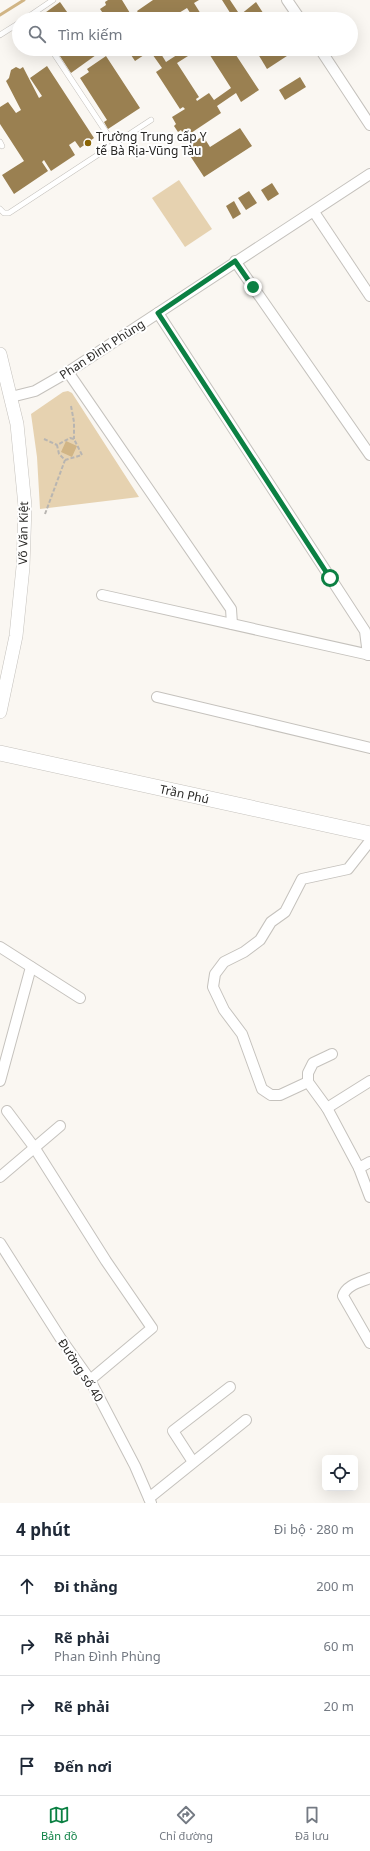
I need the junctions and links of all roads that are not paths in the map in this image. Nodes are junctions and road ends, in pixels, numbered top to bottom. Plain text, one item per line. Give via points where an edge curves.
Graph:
1 (53, 0) edge
2 (287, 0) edge
3 (36, 12) edge
4 (295, 12) edge
5 (12, 27) edge
6 (0, 35) edge
7 (56, 56) edge
8 (325, 56) edge
9 (151, 120) dead end
10 (370, 125) edge
11 (114, 144) junction
12 (370, 174) edge
13 (0, 210) edge
14 (314, 212) junction
15 (235, 261) junction
16 (370, 296) edge
17 (158, 313) junction
18 (0, 354) edge
19 (68, 372) junction
20 (11, 397) junction
21 (370, 455) edge
22 (102, 594) dead end
23 (232, 624) junction
24 (369, 655) edge
25 (157, 697) dead end
26 (0, 712) edge
27 (370, 748) edge
28 (0, 752) edge
29 (370, 834) edge
30 (370, 841) edge
31 (0, 947) edge
32 (31, 967) junction
33 (80, 998) dead end
34 (332, 1054) dead end
35 (0, 1081) edge
36 (308, 1082) junction
37 (370, 1082) edge
38 (327, 1108) junction
39 (7, 1111) dead end
40 (60, 1126) dead end
41 (34, 1147) junction
42 (370, 1162) edge
43 (359, 1168) junction
44 (0, 1177) edge
45 (370, 1197) edge
46 (0, 1243) edge
47 (370, 1278) edge
48 (370, 1344) edge
49 (90, 1380) junction
50 (230, 1387) dead end
51 (246, 1420) dead end
52 (193, 1462) junction
53 (150, 1500) edge

1 - 3 lane
2 - 4 street
5 - 6 lane
7 - 11 lane
8 - 10 street
9 - 11 lane
11 - 13 lane via 9,213
12 - 14 street, Phan Đình Phùng
14 - 15 street, Phan Đình Phùng
14 - 16 street
15 - 17 street, Phan Đình Phùng
15 - 21 street
17 - 19 street, Phan Đình Phùng
17 - 24 street via 365,631
18 - 20 street, Võ Văn Kiệt
19 - 20 street, Phan Đình Phùng via 34,391
19 - 23 street via 231,609
20 - 26 street, Võ Văn Kiệt via 17,424 25,506 24,567 16,636
22 - 23 street
23 - 24 street
25 - 27 street
28 - 29 main road, Trần Phú
30 - 36 street via 348,869 302,879 285,912 271,922 260,940 224,962 215,974 213,987 224,1010 242,1034 262,1089 271,1095 280,1095
31 - 32 street
32 - 33 street
32 - 35 street
34 - 36 street via 313,1063 308,1073
36 - 38 street
37 - 38 street
38 - 43 street
39 - 41 street
40 - 41 street
41 - 44 street
41 - 49 street via 152,1328
42 - 43 street
43 - 45 street
46 - 49 street, Đường số 40
47 - 48 street via 348,1288 343,1296
49 - 53 street, Đường số 40
50 - 52 street via 173,1431
51 - 52 street
52 - 53 street

